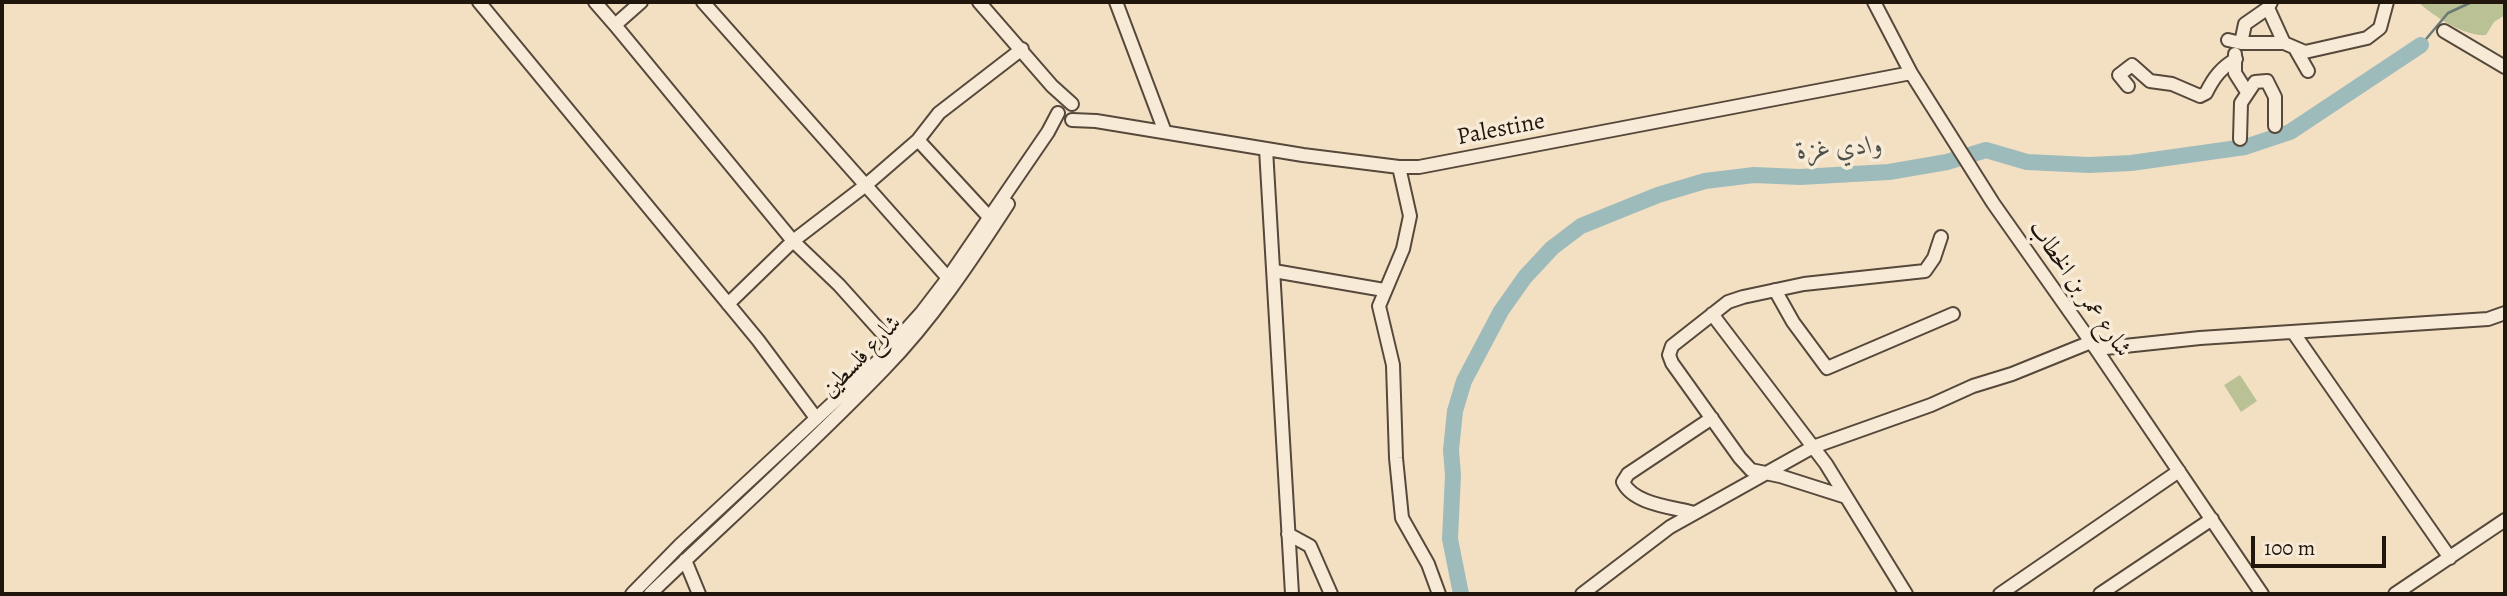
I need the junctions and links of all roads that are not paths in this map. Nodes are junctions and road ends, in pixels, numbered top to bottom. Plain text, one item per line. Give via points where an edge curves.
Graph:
1 (479, 2) edge
2 (595, 2) edge
3 (641, 2) edge
4 (704, 2) edge
5 (1116, 2) edge
6 (1874, 2) edge
7 (2387, 2) edge
8 (988, 5) edge
9 (2270, 5) edge
10 (615, 25) junction
11 (2444, 30) dead end
12 (2235, 42) junction
13 (2290, 46) junction
14 (1022, 49) junction
15 (2236, 59) junction
16 (2505, 67) edge
17 (2308, 71) dead end
18 (1911, 74) junction
19 (1052, 86) junction
20 (2127, 86) dead end
21 (2247, 92) junction
22 (1058, 111) junction
23 (1072, 114) junction
24 (2276, 126) dead end
25 (1165, 132) junction
26 (2240, 139) dead end
27 (918, 140) junction
28 (1266, 149) junction
29 (1399, 167) junction
30 (866, 185) junction
31 (989, 217) junction
32 (1941, 237) dead end
33 (793, 241) junction
34 (1274, 271) junction
35 (948, 278) junction
36 (1384, 290) dead end
37 (1775, 290) junction
38 (728, 304) junction
39 (1953, 313) dead end
40 (2505, 313) edge
41 (1712, 314) junction
42 (2293, 332) junction
43 (892, 344) junction
44 (2093, 345) junction
45 (816, 418) junction
46 (1712, 418) junction
47 (1813, 447) junction
48 (2179, 471) junction
49 (1764, 474) junction
50 (1846, 497) junction
51 (1694, 513) junction
52 (2212, 519) junction
53 (2505, 520) edge
54 (1288, 534) junction
55 (2450, 558) junction
56 (685, 560) junction
57 (632, 594) edge
58 (650, 594) edge
59 (699, 594) edge
60 (1292, 594) edge
61 (1331, 594) edge
62 (1440, 594) edge
63 (1583, 594) edge
64 (1906, 594) edge
65 (2000, 594) edge
66 (2100, 594) edge
67 (2262, 594) edge
68 (2395, 594) edge

1 - 38 street
2 - 10 street
3 - 10 street
4 - 30 street
5 - 25 street
6 - 18 street, شارع عمر بن الخطاب
7 - 13 street via 2380,28 2367,37 2305,52
8 - 14 street
9 - 12 street via 2245,24
9 - 13 street
10 - 33 street
11 - 16 street
12 - 13 street
12 - 15 street
13 - 17 street
14 - 19 street
14 - 27 street via 939,113
15 - 20 street via 2224,66 2200,96 2150,81 2132,65 2119,75
15 - 21 street via 2235,73
18 - 29 street, Palestine via 1419,167
18 - 44 street, شارع عمر بن الخطاب via 1993,203
19 - 22 street
19 - 23 street
21 - 24 street via 2255,82 2267,81 2275,97
21 - 26 street via 2241,103
22 - 23 street via 1062,120
22 - 31 street
23 - 25 street, Palestine
23 - 56 street, شارع فلسطين via 1052,133 978,250 885,369
25 - 28 street, Palestine
27 - 30 street
27 - 31 street
28 - 29 street, Palestine
28 - 34 street
29 - 62 street via 1410,216 1403,249 1379,306 1393,365 1402,518
30 - 33 street
30 - 35 street
31 - 35 street
32 - 37 street via 1925,271
33 - 38 street
33 - 43 street
34 - 36 street
34 - 54 street
35 - 43 street
37 - 39 street via 1827,368
37 - 41 street via 1728,302
38 - 45 street
40 - 42 street via 2488,319
41 - 46 street via 1672,346 1669,355
41 - 47 street
42 - 44 street
42 - 55 street
43 - 45 street
44 - 47 street
44 - 48 street, شارع عمر بن الخطاب
45 - 57 street
46 - 49 street via 1751,470
46 - 51 street via 1628,474 1623,482 1627,491 1642,499
47 - 49 street
47 - 50 street
48 - 52 street, شارع عمر بن الخطاب
48 - 65 street
49 - 50 street
49 - 51 street
50 - 64 street
51 - 63 street
52 - 66 street
52 - 67 street, شارع عمر بن الخطاب
53 - 55 street
54 - 60 street
54 - 61 street via 1310,546
55 - 68 street
56 - 58 street, شارع فلسطين
56 - 59 street

